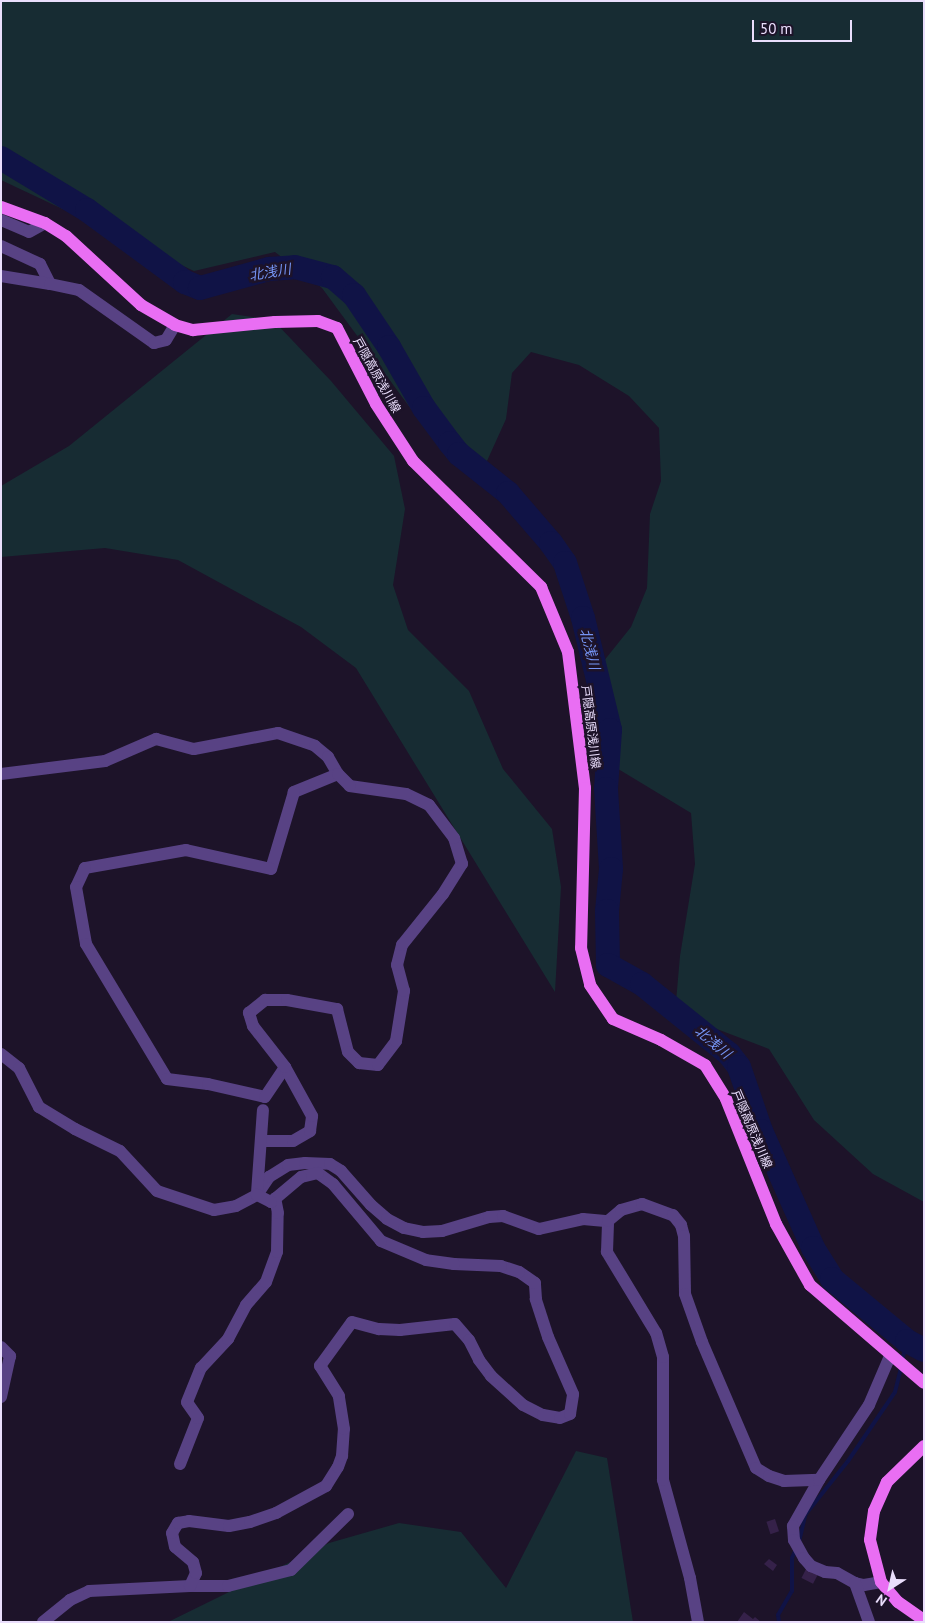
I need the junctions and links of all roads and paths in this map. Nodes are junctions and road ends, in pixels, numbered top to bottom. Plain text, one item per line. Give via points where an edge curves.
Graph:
1 (1, 207) edge
2 (1, 220) edge
3 (45, 223) junction
4 (1, 246) edge
5 (1, 276) edge
6 (50, 284) junction
7 (175, 325) junction
8 (1, 774) edge
9 (338, 774) junction
10 (1, 1054) edge
11 (285, 1068) junction
12 (263, 1110) dead end
13 (262, 1141) junction
14 (257, 1195) junction
15 (275, 1198) junction
16 (608, 1221) junction
17 (1, 1348) edge
18 (893, 1358) junction
19 (924, 1383) edge
20 (1, 1397) edge
21 (924, 1446) edge
22 (180, 1464) dead end
23 (819, 1480) junction
24 (348, 1514) dead end
25 (881, 1582) junction
26 (855, 1583) junction
27 (190, 1586) junction
28 (924, 1620) edge
29 (43, 1622) edge
30 (698, 1622) edge
31 (869, 1622) edge

1 - 3 main road, 戸隠高原浅川線
2 - 3 street via 29,232
3 - 7 main road, 戸隠高原浅川線 via 66,236 141,305
4 - 6 street via 40,264
5 - 6 street
6 - 7 street via 79,290 154,344 166,340
7 - 18 main road, 戸隠高原浅川線 via 193,330 318,321 336,328 376,404 413,461 541,587 568,652 585,788 581,948 590,984 613,1019 661,1040 705,1065 726,1100 776,1224 810,1286
8 - 9 street via 105,761 156,739 194,749 278,733 315,746 328,757
9 - 11 street via 350,786 406,794 429,805 454,838 462,864 402,945 397,965 404,991 396,1041 378,1065 358,1063 348,1052 337,1009 287,1000 265,1000 250,1013 253,1026
9 - 11 street via 294,792 271,869 186,850 85,868 76,887 86,944 167,1079 265,1097
10 - 14 street via 19,1068 40,1107 120,1151 157,1191 214,1210 236,1206
11 - 13 street via 312,1116 310,1131 293,1141
12 - 13 street
13 - 14 street
14 - 15 street via 271,1202
14 - 16 street via 269,1178 288,1165 330,1164 342,1170 371,1206 387,1219 404,1228 423,1232 442,1231 496,1217 520,1221 539,1229 582,1219
15 - 22 street via 277,1252 266,1282 246,1305 228,1339 201,1368 187,1402 198,1418
15 - 27 street via 301,1177 318,1173 333,1184 382,1241 426,1260 501,1266 519,1272 535,1283 536,1299 548,1338 573,1394 570,1414 552,1417 523,1405 491,1376 455,1324 400,1330 352,1322 320,1366 339,1396 342,1407 344,1429 338,1468 326,1486 276,1513 228,1526 189,1521 178,1524 172,1533 175,1547 193,1562 196,1573
16 - 23 street via 621,1210 642,1204 673,1215 684,1236 685,1294 756,1468 784,1481
16 - 30 street via 607,1252 656,1333 663,1357 663,1480 690,1578
17 - 20 street via 10,1356
18 - 19 main road, 戸隠高原浅川線
18 - 23 street via 869,1405
21 - 25 main road via 888,1482 874,1512 870,1540
23 - 26 street via 793,1526 794,1540 810,1566 837,1573
24 - 27 street via 291,1570 228,1586
25 - 26 street via 864,1586
25 - 28 main road via 898,1602
26 - 31 street
27 - 29 street via 89,1591 70,1600

